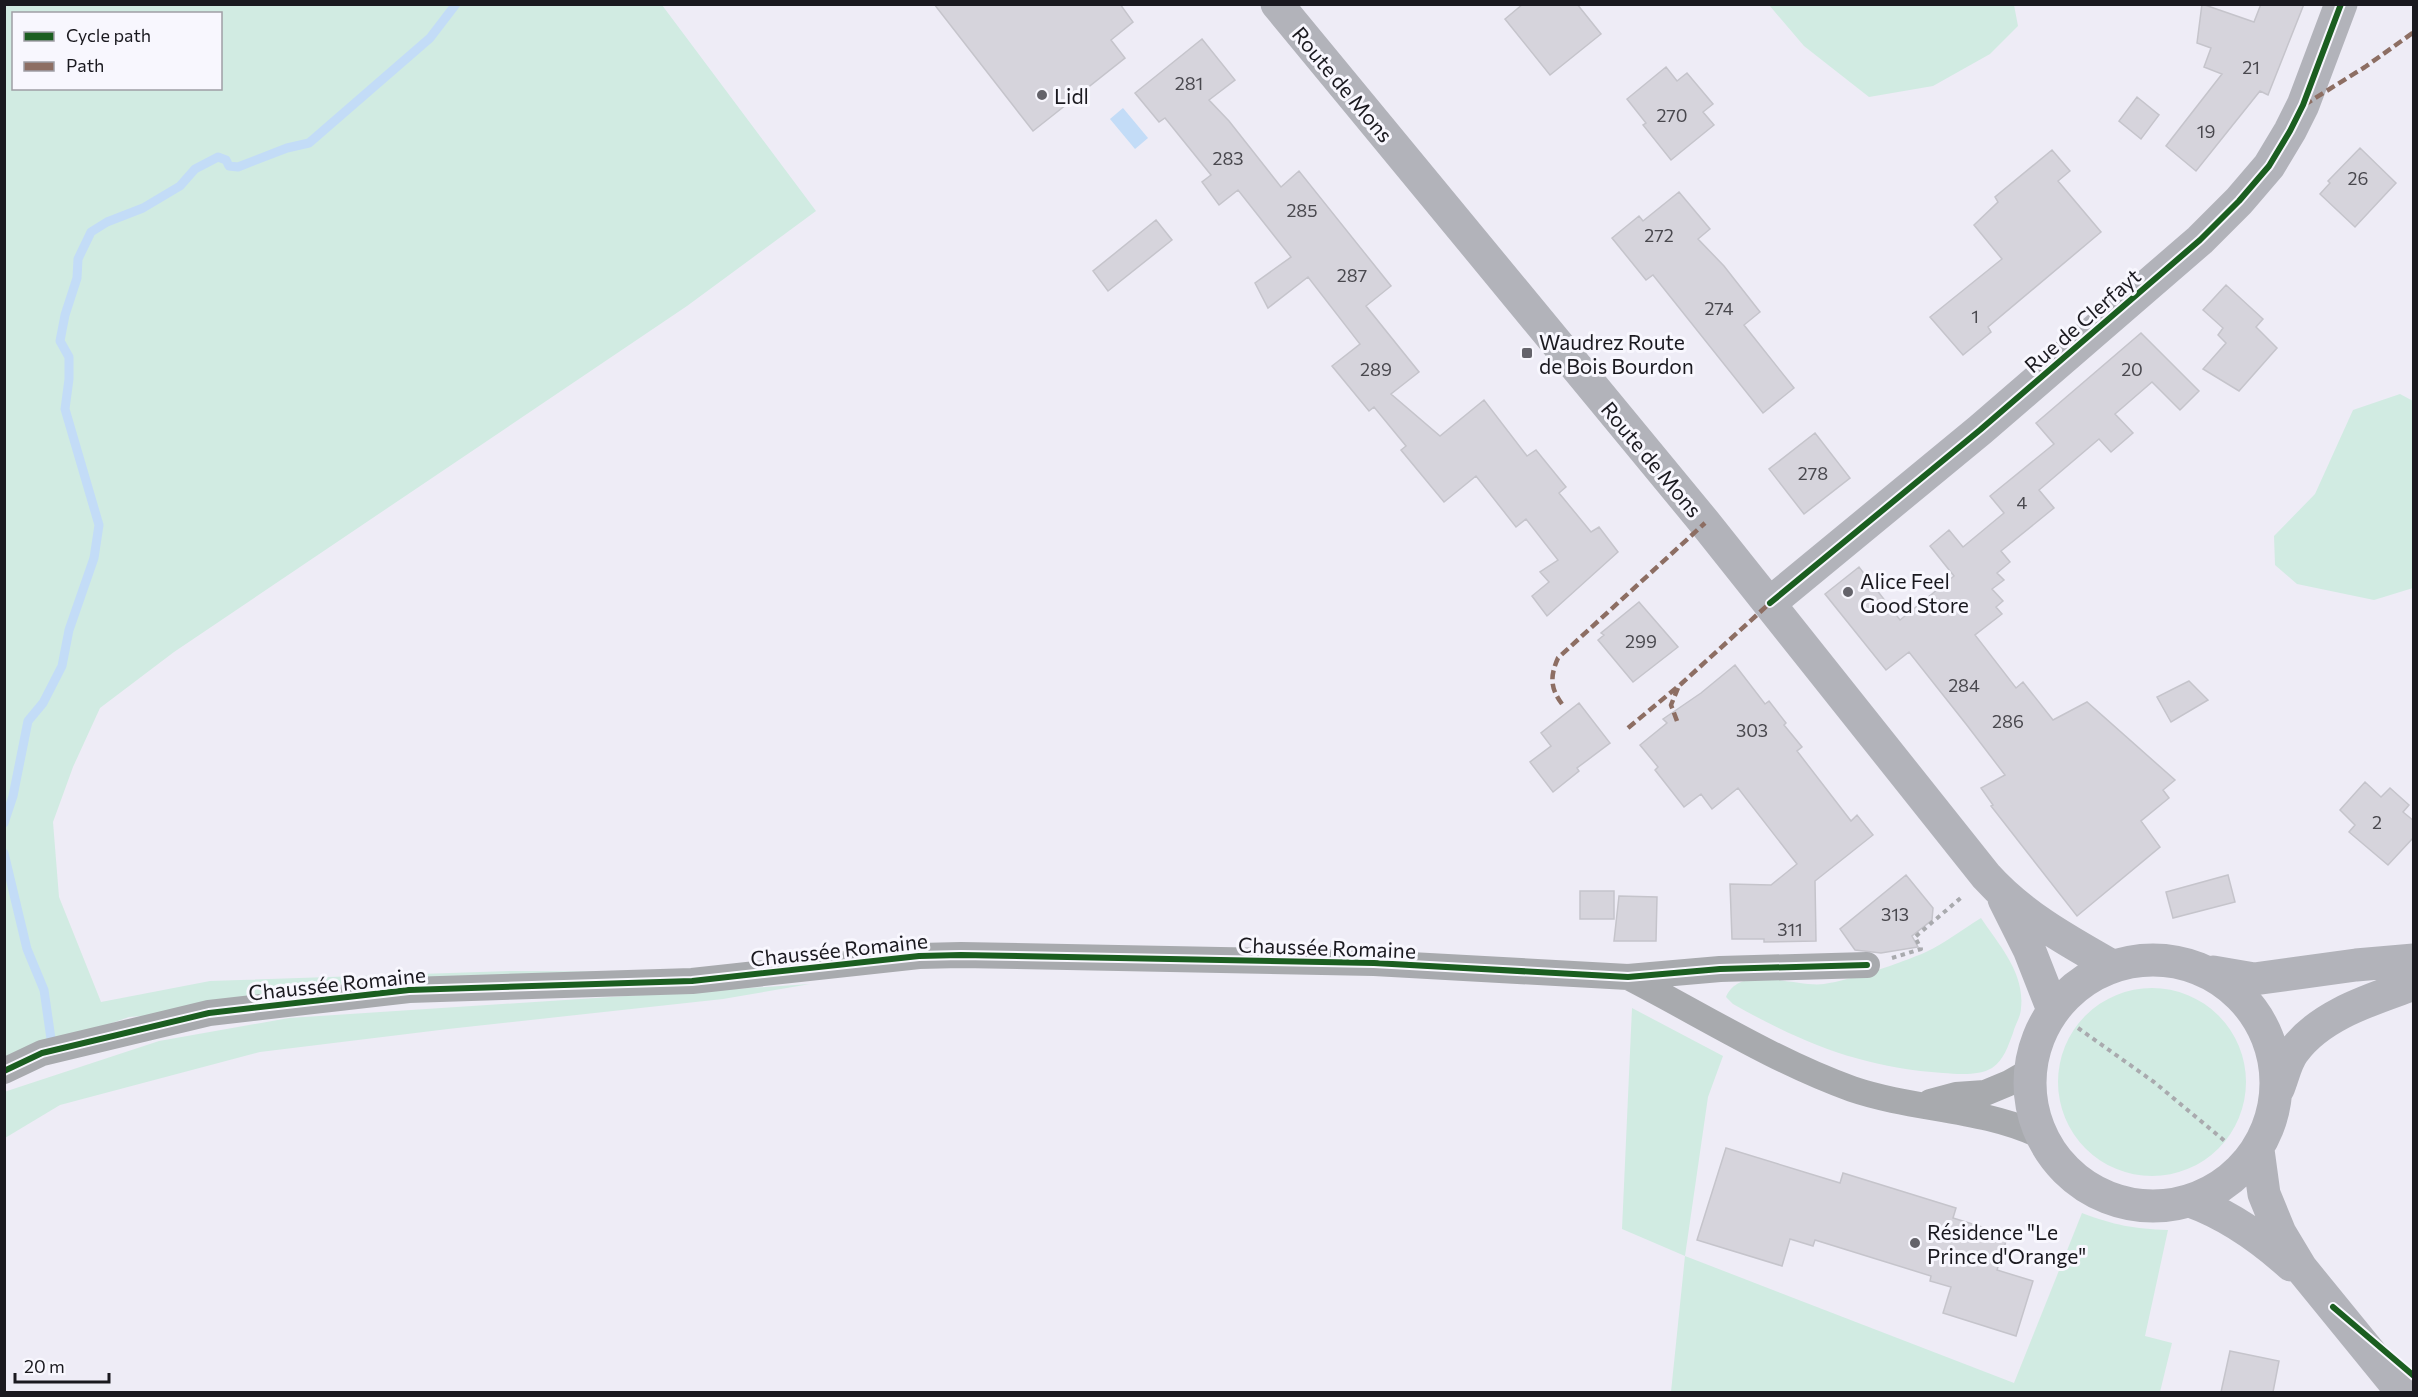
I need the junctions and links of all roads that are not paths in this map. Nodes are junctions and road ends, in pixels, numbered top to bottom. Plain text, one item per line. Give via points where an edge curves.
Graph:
1 (1277, 4) edge
2 (2341, 4) edge
3 (1770, 603) junction
4 (1992, 883) junction
5 (2414, 960) edge
6 (1868, 965) road end
7 (2112, 966) junction
8 (2203, 970) junction
9 (1628, 977) junction
10 (2414, 984) edge
11 (2053, 1010) junction
12 (4, 1071) edge
13 (2030, 1071) junction
14 (2277, 1091) junction
15 (1921, 1104) junction
16 (2042, 1136) junction
17 (2254, 1155) junction
18 (2190, 1201) junction
19 (2320, 1291) junction
20 (2402, 1392) edge

1 - 3 main road, Route de Mons
2 - 3 main road, Rue de Clerfayt via 2290,131 2269,166 2240,201 1980,430
3 - 4 main road, Route de Mons
4 - 7 main road, Route de Mons via 2057,936
4 - 11 main road, Route de Mons via 2029,949
5 - 8 main road via 2254,979
6 - 9 street, Chaussée Romaine via 1720,969
7 - 8 main road via 2157,960
7 - 11 main road via 2070,991
8 - 14 main road via 2234,990 2259,1018 2274,1053
9 - 12 street, Chaussée Romaine via 1374,963 919,956 693,981 409,990 209,1013 42,1053
9 - 15 street, Chaussée Romaine via 1809,1072 1891,1100
10 - 14 main road via 2346,1011 2308,1036 2293,1052
11 - 13 main road via 2034,1049
13 - 15 street, Chaussée Romaine via 1985,1093
13 - 16 main road via 2031,1105
14 - 17 main road via 2274,1111
15 - 16 street, Chaussée Romaine via 2018,1125
16 - 18 main road via 2054,1158 2092,1191 2140,1206
17 - 18 main road via 2223,1186
17 - 19 main road via 2280,1233
18 - 19 main road via 2209,1208 2269,1245
19 - 20 main road

